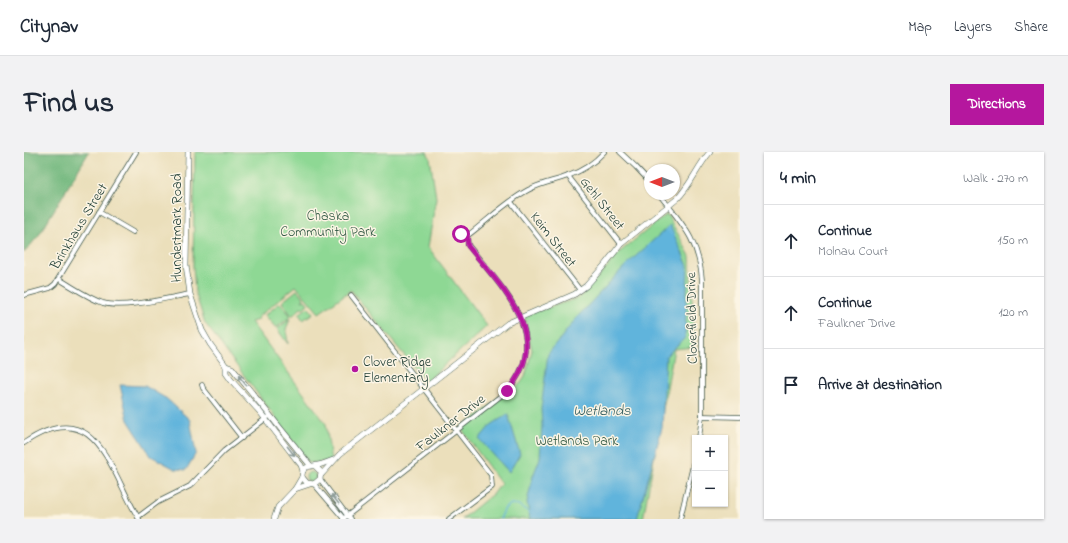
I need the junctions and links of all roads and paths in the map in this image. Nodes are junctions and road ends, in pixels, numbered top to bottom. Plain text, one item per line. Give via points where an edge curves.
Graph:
1 (136, 152) edge
2 (188, 152) edge
3 (604, 152) edge
4 (620, 152) edge
5 (710, 152) edge
6 (568, 176) junction
7 (644, 176) edge
8 (664, 200) edge
9 (511, 202) junction
10 (669, 207) junction
11 (99, 212) junction
12 (133, 232) dead end
13 (461, 234) dead end
14 (467, 236) junction
15 (621, 244) junction
16 (59, 278) junction
17 (580, 290) junction
18 (190, 294) junction
19 (24, 295) edge
20 (351, 295) dead end
21 (520, 317) junction
22 (226, 366) junction
23 (202, 385) dead end
24 (425, 389) junction
25 (702, 416) junction
26 (267, 417) junction
27 (740, 417) edge
28 (456, 432) junction
29 (699, 435) edge
30 (242, 438) junction
31 (24, 443) edge
32 (334, 460) junction
33 (312, 466) junction
34 (692, 469) edge
35 (302, 474) junction
36 (321, 477) junction
37 (312, 484) junction
38 (295, 489) junction
39 (139, 518) edge
40 (346, 518) edge
41 (274, 519) edge
42 (449, 519) edge
43 (680, 519) edge

1 - 11 street, Brinkhaus Street
2 - 18 street, Hundertmark Road via 186,266
3 - 6 street via 591,164
4 - 7 street
5 - 10 street via 685,192
6 - 9 street via 535,187
6 - 15 street, Gehl Street
8 - 10 street, Cloverfield Drive
9 - 14 street
9 - 17 street, Keim Street
10 - 15 street
10 - 25 street, Cloverfield Drive via 690,235 701,265
11 - 12 street
11 - 16 street, Brinkhaus Street
13 - 14 street
14 - 21 street, Faulkner Drive via 468,246 510,299
15 - 17 street via 604,267
16 - 18 street via 96,300 111,304 130,304
16 - 19 street, Brinkhaus Street via 50,288
17 - 21 street
18 - 22 street, Hundertmark Road via 202,330
20 - 24 street
21 - 24 street via 486,339
21 - 28 street, Faulkner Drive via 524,329 526,357 520,375 507,391
26 -> 22 street via 232,368
22 - 26 street via 226,373 231,380
23 - 30 street
24 - 28 street
24 - 32 street
25 - 27 street
25 - 29 street, Cloverfield Drive
26 - 30 street
26 - 33 street
26 -> 35 street via 301,465
28 - 40 street, Faulkner Drive
28 - 42 street via 491,475 492,487
30 - 39 street via 224,451 190,486 158,502
31 - 39 street via 37,434 57,428 67,427 87,433 108,457
32 - 33 street
32 - 36 street
33 - 35 street via 305,467
33 - 36 street via 320,470
34 - 43 street
35 - 37 street via 305,482
35 - 38 street
36 - 37 street
40 -> 36 street
37 - 38 street
37 - 40 street
38 - 41 street via 278,508

